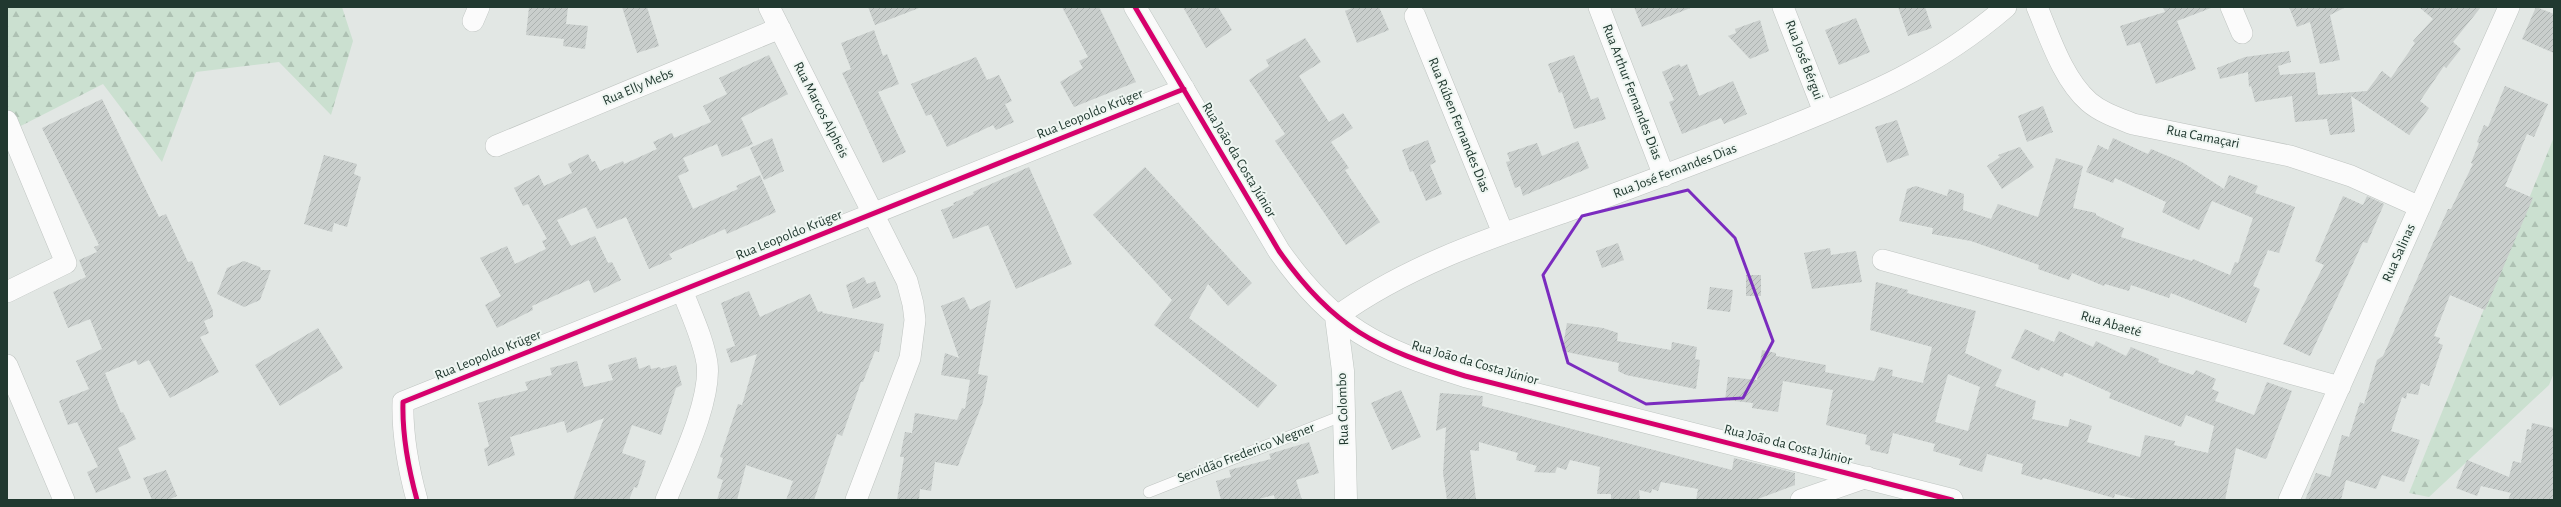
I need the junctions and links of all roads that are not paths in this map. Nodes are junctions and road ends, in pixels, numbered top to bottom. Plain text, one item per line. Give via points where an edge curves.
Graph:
1 (769, 7) edge
2 (1135, 7) edge
3 (1599, 7) edge
4 (1783, 7) edge
5 (2006, 7) edge
6 (2037, 7) edge
7 (2231, 7) edge
8 (2509, 7) edge
9 (1415, 16) dead end
10 (780, 28) junction
11 (2242, 33) dead end
12 (1184, 90) junction
13 (1824, 112) junction
14 (7, 121) edge
15 (496, 146) dead end
16 (1664, 176) junction
17 (2420, 207) junction
18 (873, 214) junction
19 (1503, 233) junction
20 (1883, 260) dead end
21 (682, 290) junction
22 (7, 292) edge
23 (1336, 317) junction
24 (7, 365) edge
25 (2340, 387) junction
26 (1344, 415) junction
27 (1867, 477) junction
28 (1149, 492) dead end
29 (64, 500) edge
30 (417, 500) edge
31 (666, 500) edge
32 (856, 500) edge
33 (1346, 500) edge
34 (1801, 500) edge
35 (1952, 500) edge
36 (2289, 500) edge

1 - 10 street, Rua Marcos Alpheis
2 - 12 main road, Rua João da Costa Júnior
3 - 16 street, Rua Arthur Fernandes Dias
4 - 13 street, Rua José Bérgui
5 - 13 street, Rua José Fernandes Dias via 1974,34 1908,75 1865,97
6 - 17 street, Rua Camaçari via 2056,52 2076,86 2089,101 2108,115 2133,124 2290,156 2350,176
7 - 11 street
8 - 17 street, Rua Salinas
9 - 19 street, Rua Rúben Fernandes Dias
10 - 15 street, Rua Elly Mebs
10 - 18 street, Rua Marcos Alpheis
12 - 18 street, Rua Leopoldo Krüger
12 - 23 main road, Rua João da Costa Júnior via 1279,251 1300,281
13 - 16 street, Rua José Fernandes Dias
14 - 22 street via 66,263
16 - 19 street, Rua José Fernandes Dias
17 - 25 street, Rua Salinas
18 - 21 street, Rua Leopoldo Krüger
18 - 32 street, Rua Marcos Alpheis via 907,281 915,320 910,358
19 - 23 street, Rua José Fernandes Dias via 1385,284
20 - 25 street, Rua Abaeté
21 - 30 street, Rua Leopoldo Krüger via 403,402 402,430 406,461
21 - 31 street via 702,343 707,364 706,386 700,410
23 - 26 main road, Rua Colombo via 1343,371
23 - 27 main road, Rua João da Costa Júnior via 1371,340 1431,365
24 - 29 street
25 - 36 street, Rua Salinas
26 - 28 lane, Servidão Frederico Wegner
26 - 33 main road, Rua Colombo
27 - 34 street
27 - 35 main road, Rua João da Costa Júnior

